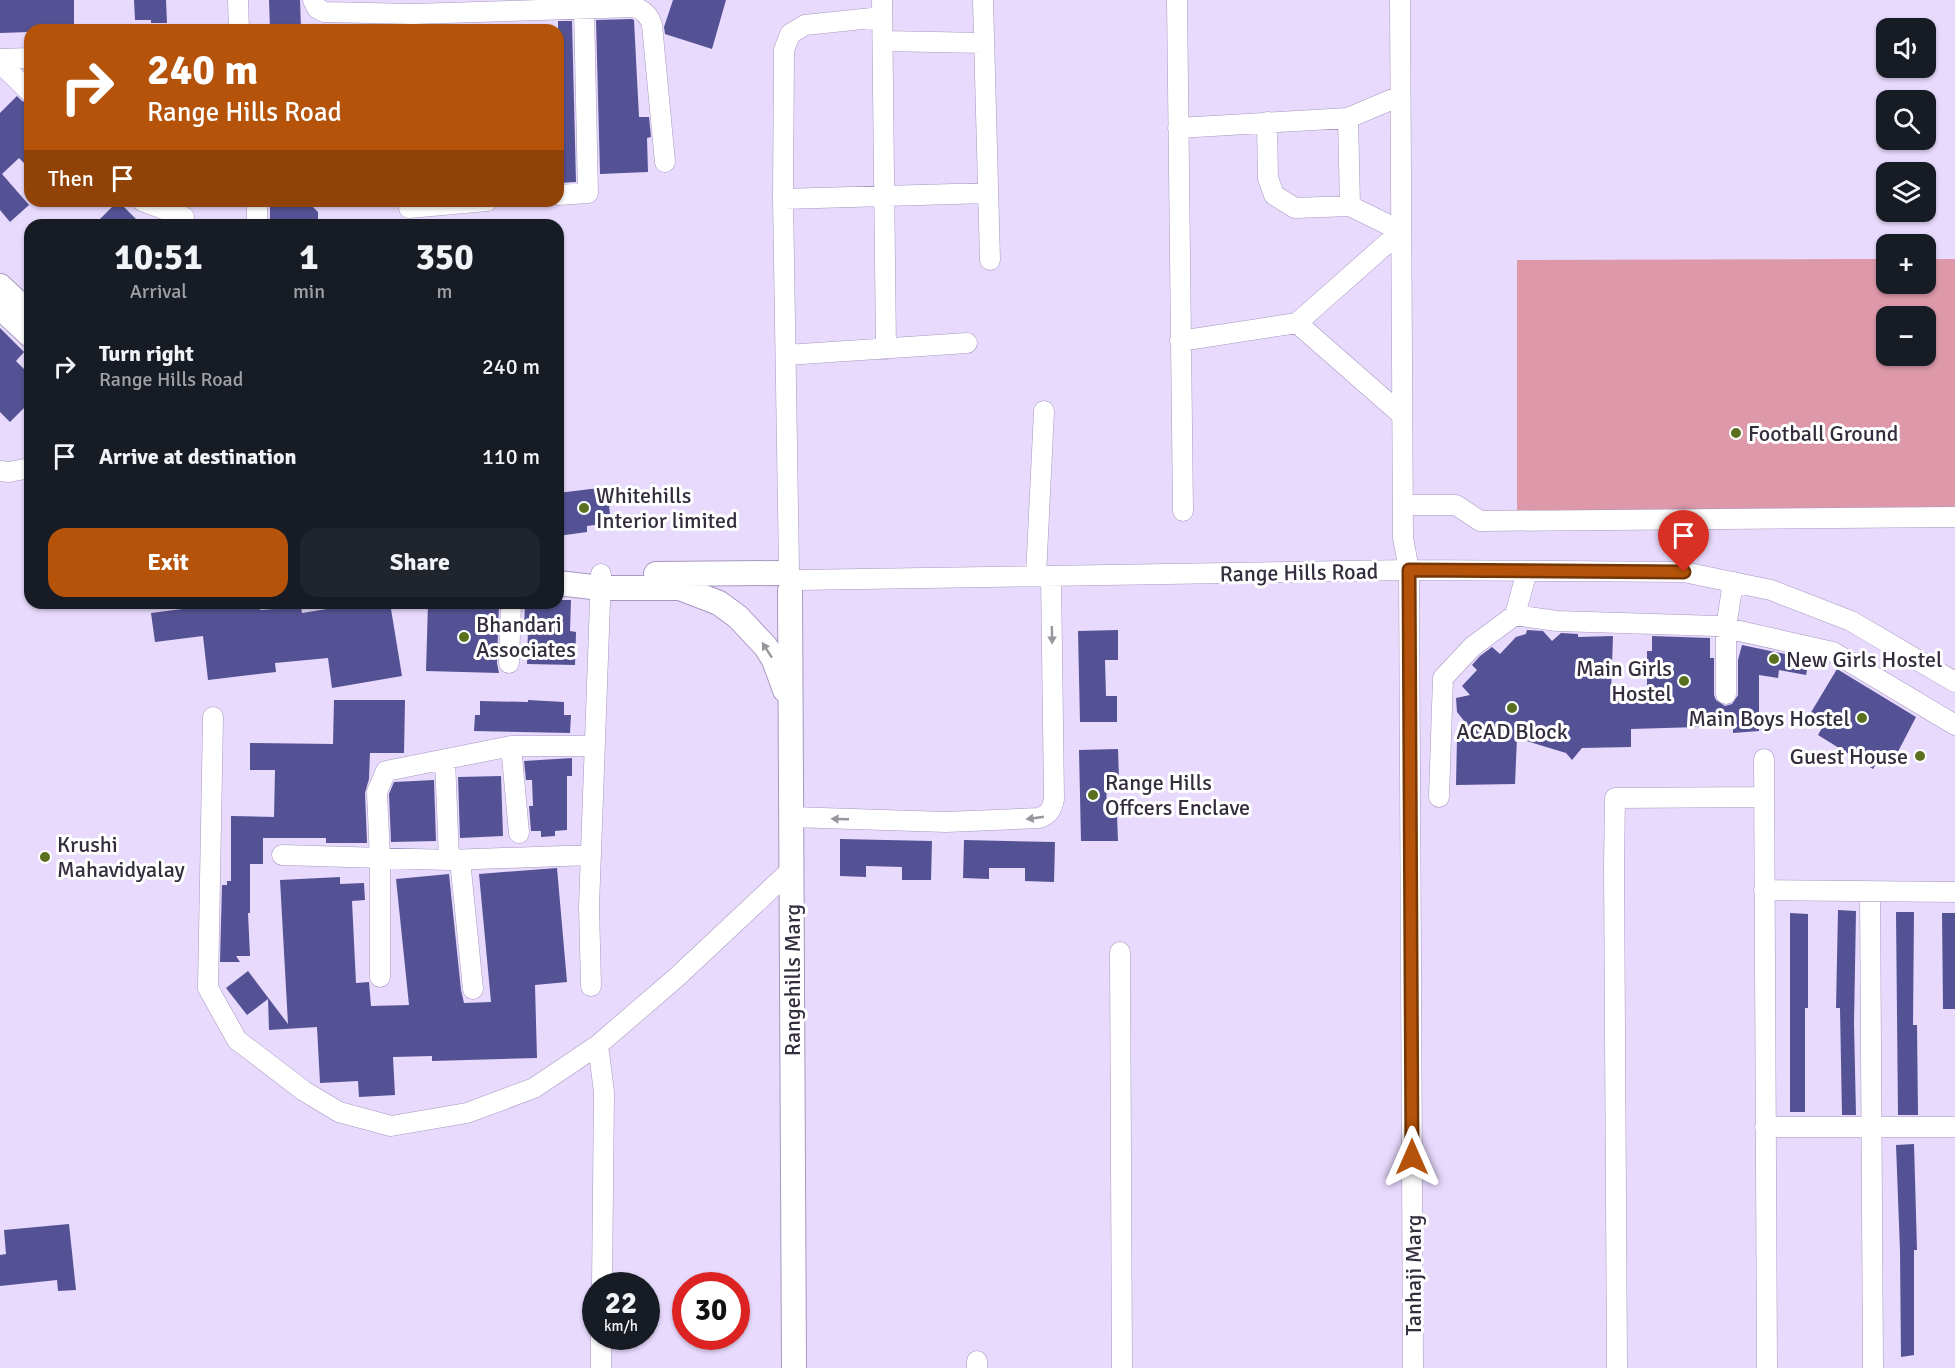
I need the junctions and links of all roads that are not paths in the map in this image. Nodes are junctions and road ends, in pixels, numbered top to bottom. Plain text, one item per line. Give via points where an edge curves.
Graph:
1 (238, 0) edge
2 (313, 0) edge
3 (984, 0) edge
4 (1177, 0) edge
5 (1400, 0) edge
6 (584, 9) junction
7 (882, 9) edge
8 (239, 24) edge
9 (883, 41) junction
10 (984, 43) junction
11 (24, 59) edge
12 (0, 61) edge
13 (24, 86) edge
14 (1400, 96) junction
15 (1348, 118) junction
16 (1267, 122) junction
17 (1178, 128) junction
18 (665, 162) dead end
19 (988, 193) junction
20 (564, 195) edge
21 (885, 196) junction
22 (783, 199) junction
23 (1350, 206) junction
24 (161, 207) edge
25 (420, 207) edge
26 (409, 208) dead end
27 (184, 214) edge
28 (1401, 231) junction
29 (990, 260) dead end
30 (0, 286) edge
31 (0, 307) edge
32 (24, 309) edge
33 (1297, 323) junction
34 (24, 329) edge
35 (1180, 341) junction
36 (967, 343) dead end
37 (886, 349) junction
38 (786, 355) junction
39 (1044, 411) dead end
40 (1402, 415) junction
41 (24, 469) edge
42 (0, 471) edge
43 (1403, 505) junction
44 (1182, 511) dead end
45 (1955, 517) edge
46 (564, 570) edge
47 (1409, 570) junction
48 (1527, 571) junction
49 (1044, 576) junction
50 (787, 580) junction
51 (601, 581) junction
52 (1733, 582) junction
53 (564, 583) edge
54 (680, 588) junction
55 (511, 609) edge
56 (1515, 615) junction
57 (1726, 628) junction
58 (509, 663) dead end
59 (1955, 682) edge
60 (1726, 694) dead end
61 (790, 704) junction
62 (213, 717) dead end
63 (1955, 725) edge
64 (511, 746) junction
65 (596, 746) junction
66 (445, 759) junction
67 (1764, 759) dead end
68 (1439, 797) dead end
69 (1764, 798) junction
70 (791, 817) junction
71 (519, 833) dead end
72 (282, 855) dead end
73 (591, 855) junction
74 (380, 858) junction
75 (454, 860) junction
76 (791, 870) junction
77 (1764, 890) junction
78 (1870, 891) junction
79 (1955, 892) edge
80 (1120, 952) dead end
81 (380, 977) dead end
82 (591, 986) dead end
83 (473, 989) dead end
84 (598, 1045) junction
85 (1766, 1127) junction
86 (1871, 1127) junction
87 (1955, 1127) edge
88 (602, 1272) edge
89 (601, 1350) edge
90 (601, 1368) edge
91 (794, 1368) edge
92 (1122, 1368) edge
93 (1413, 1368) edge
94 (1617, 1368) edge
95 (1767, 1368) edge
96 (1873, 1368) edge

1 - 8 street
2 - 6 street via 324,12 413,14
3 - 10 street
4 - 17 street
5 - 14 street, Tanhaji Marg
6 - 18 street via 635,7 650,18
6 - 20 street via 588,193
7 - 9 street
7 - 22 street via 806,25 786,41
9 - 10 street
9 - 21 street
10 - 19 street
11 - 12 street
12 - 13 street
14 - 15 street
14 - 28 street, Tanhaji Marg
15 - 16 street
15 - 23 street
16 - 17 street
16 - 23 street via 1268,178 1274,195 1295,208
17 - 35 street
19 - 21 street
19 - 29 street
21 - 22 street
21 - 37 street
22 - 38 street
23 - 28 street
24 - 27 street
25 - 26 street
28 - 33 street
28 - 40 street, Tanhaji Marg
30 - 32 main road
31 - 34 main road
33 - 35 street
33 - 40 street
35 - 44 street
36 - 37 street
37 - 38 street
38 - 50 street
39 - 49 street
40 - 43 street, Tanhaji Marg
41 - 42 street
43 - 45 street via 1456,505 1480,521
43 - 47 street, Tanhaji Marg via 1403,538
46 - 51 main road
47 - 48 street, Range Hills Road
47 - 49 street, Range Hills Road
47 - 93 street, Tanhaji Marg
48 - 52 street, Range Hills Road via 1684,572
48 - 56 street
49 - 50 street, Range Hills Road
49 -> 70 street via 1054,799 1045,816 946,822
50 - 51 main road via 644,574
50 - 54 main road, Range Hills Road
50 - 61 main road, Rangehills Marg
51 - 53 main road
51 - 54 main road, Range Hills Road
51 - 65 street
52 - 57 street
52 - 59 street, Range Hills Road via 1771,590 1851,621
61 -> 54 main road via 774,660 756,634 719,603
55 - 58 street
56 - 57 street via 1557,621
56 - 68 street via 1473,647 1443,678
57 - 60 street
57 - 63 street via 1833,652
61 - 70 main road, Rangehills Marg
62 - 84 street via 208,988 237,1040 304,1091 339,1112 392,1126 467,1113 534,1088
64 - 65 street
64 - 66 street
64 - 71 street
65 - 73 street
66 - 74 street via 386,771 376,792
66 - 75 street
67 - 69 street
69 - 77 street
69 - 94 street via 1615,798
70 - 76 main road, Rangehills Marg
72 - 74 street
73 - 75 street
73 - 82 street
74 - 75 street
74 - 81 street
75 - 83 street
76 - 84 street
76 - 91 main road, Rangehills Marg
77 - 78 street
77 - 85 street
78 - 79 street
78 - 86 street
80 - 92 street
84 - 88 street via 604,1092
85 - 86 street
85 - 95 street
86 - 87 street
86 - 96 street
89 - 90 street

